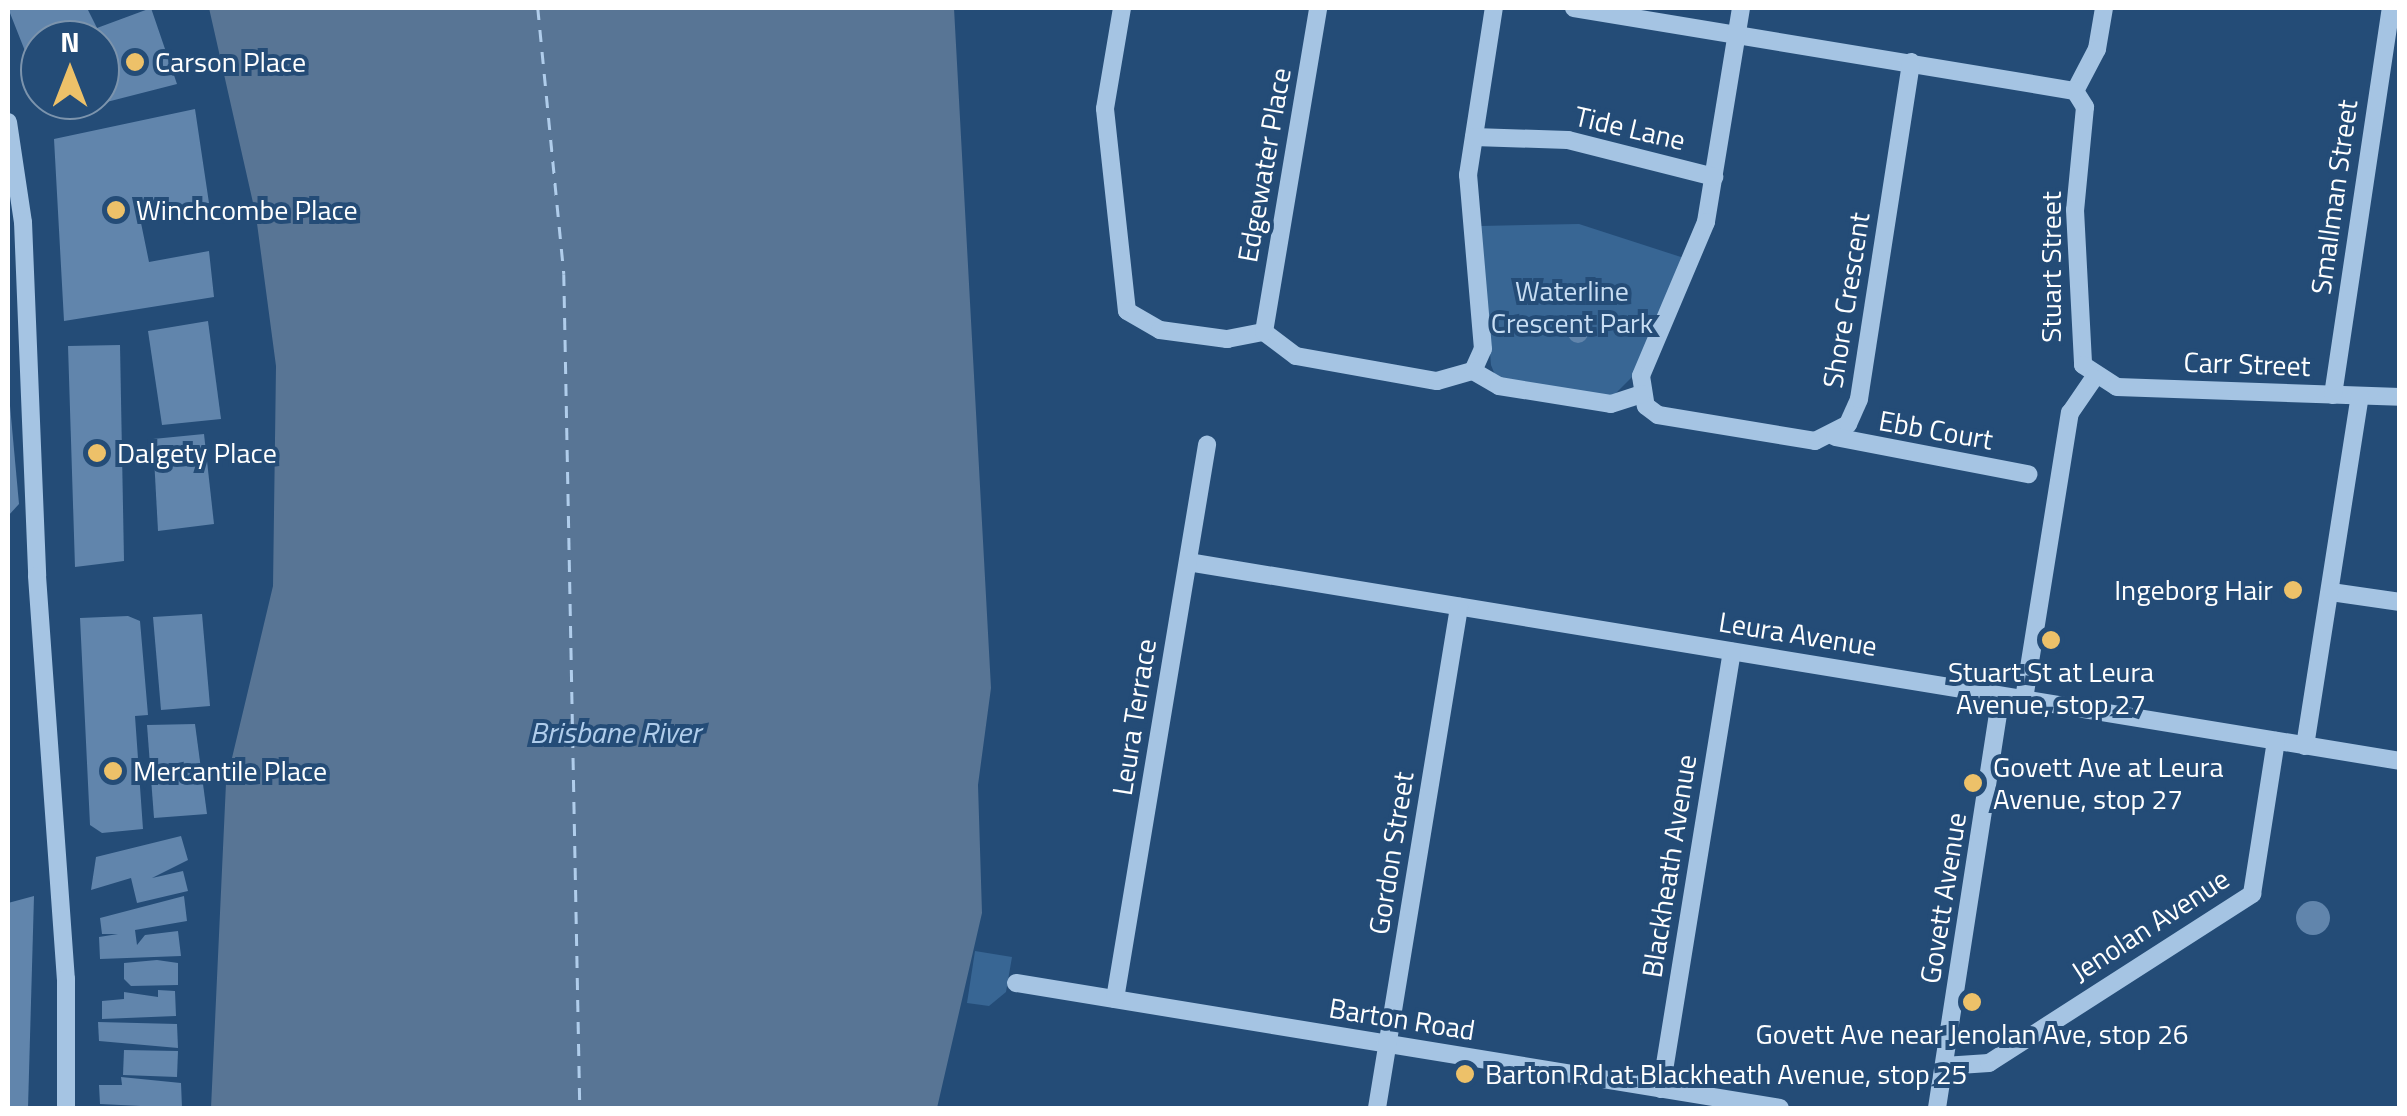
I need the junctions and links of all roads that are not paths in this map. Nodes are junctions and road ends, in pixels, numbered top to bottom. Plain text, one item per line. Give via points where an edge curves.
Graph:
1 (1122, 8) edge
2 (1318, 8) edge
3 (1494, 8) edge
4 (1574, 8) edge
5 (1741, 8) edge
6 (2104, 8) edge
7 (2391, 8) edge
8 (1737, 34) junction
9 (1911, 62) junction
10 (2075, 91) junction
11 (8, 122) edge
12 (1474, 137) junction
13 (1714, 177) junction
14 (8, 301) edge
15 (27, 301) junction
16 (1264, 332) junction
17 (1473, 372) junction
18 (2094, 378) junction
19 (1641, 394) junction
20 (2333, 395) junction
21 (2360, 396) junction
22 (2400, 397) edge
23 (1835, 437) junction
24 (1207, 445) dead end
25 (2028, 474) dead end
26 (1188, 562) junction
27 (2331, 592) junction
28 (2400, 602) edge
29 (1459, 607) junction
30 (1732, 652) junction
31 (2002, 696) junction
32 (2024, 699) junction
33 (2276, 741) junction
34 (2305, 746) junction
35 (2400, 761) edge
36 (1016, 984) dead end
37 (1115, 999) junction
38 (1388, 1045) junction
39 (1944, 1066) junction
40 (1661, 1089) junction
41 (66, 1108) edge
42 (1377, 1108) edge
43 (1780, 1108) edge
44 (1937, 1108) edge

1 - 16 street via 1105,109 1127,310 1160,330 1226,340
2 - 16 street, Edgewater Place
3 - 12 street
4 - 8 street
5 - 8 street
6 - 10 street via 2098,49
7 - 20 street, Smallman Street
8 - 9 street
8 - 13 street
9 - 10 street
9 - 23 street, Shore Crescent via 1859,399
10 - 18 street, Stuart Street via 2085,126 2075,210 2076,331
11 - 15 street
12 - 13 street, Tide Lane via 1568,140
12 - 17 street via 1468,203 1482,348
13 - 19 street via 1706,222 1641,376
14 - 15 street
15 - 41 street via 36,576 66,979
16 - 17 street via 1296,356 1437,380
17 - 19 street via 1499,386 1610,404
18 - 20 street, Carr Street via 2120,387
18 - 32 street via 2070,413
19 - 23 street via 1658,414 1815,441
20 - 21 street, Carr Street
21 - 22 street, Carr Street
21 - 27 street
23 - 25 street, Ebb Court
24 - 26 street, Leura Terrace
26 - 29 street, Leura Avenue
26 - 37 street, Leura Terrace
27 - 28 street
27 - 34 street
29 - 30 street, Leura Avenue
29 - 38 street, Gordon Street
30 - 31 street, Leura Avenue
30 - 40 street, Blackheath Avenue
31 - 32 street, Leura Avenue
31 - 39 street, Govett Avenue
32 - 33 street, Leura Avenue
33 - 34 street, Leura Avenue
33 - 39 street, Jenolan Avenue via 2252,894 1989,1063
34 - 35 street, Leura Avenue
36 - 37 street, Barton Road
37 - 38 street, Barton Road
38 - 40 street, Barton Road
38 - 42 street, Gordon Street
39 - 44 street, Govett Avenue
40 - 43 street, Barton Road

